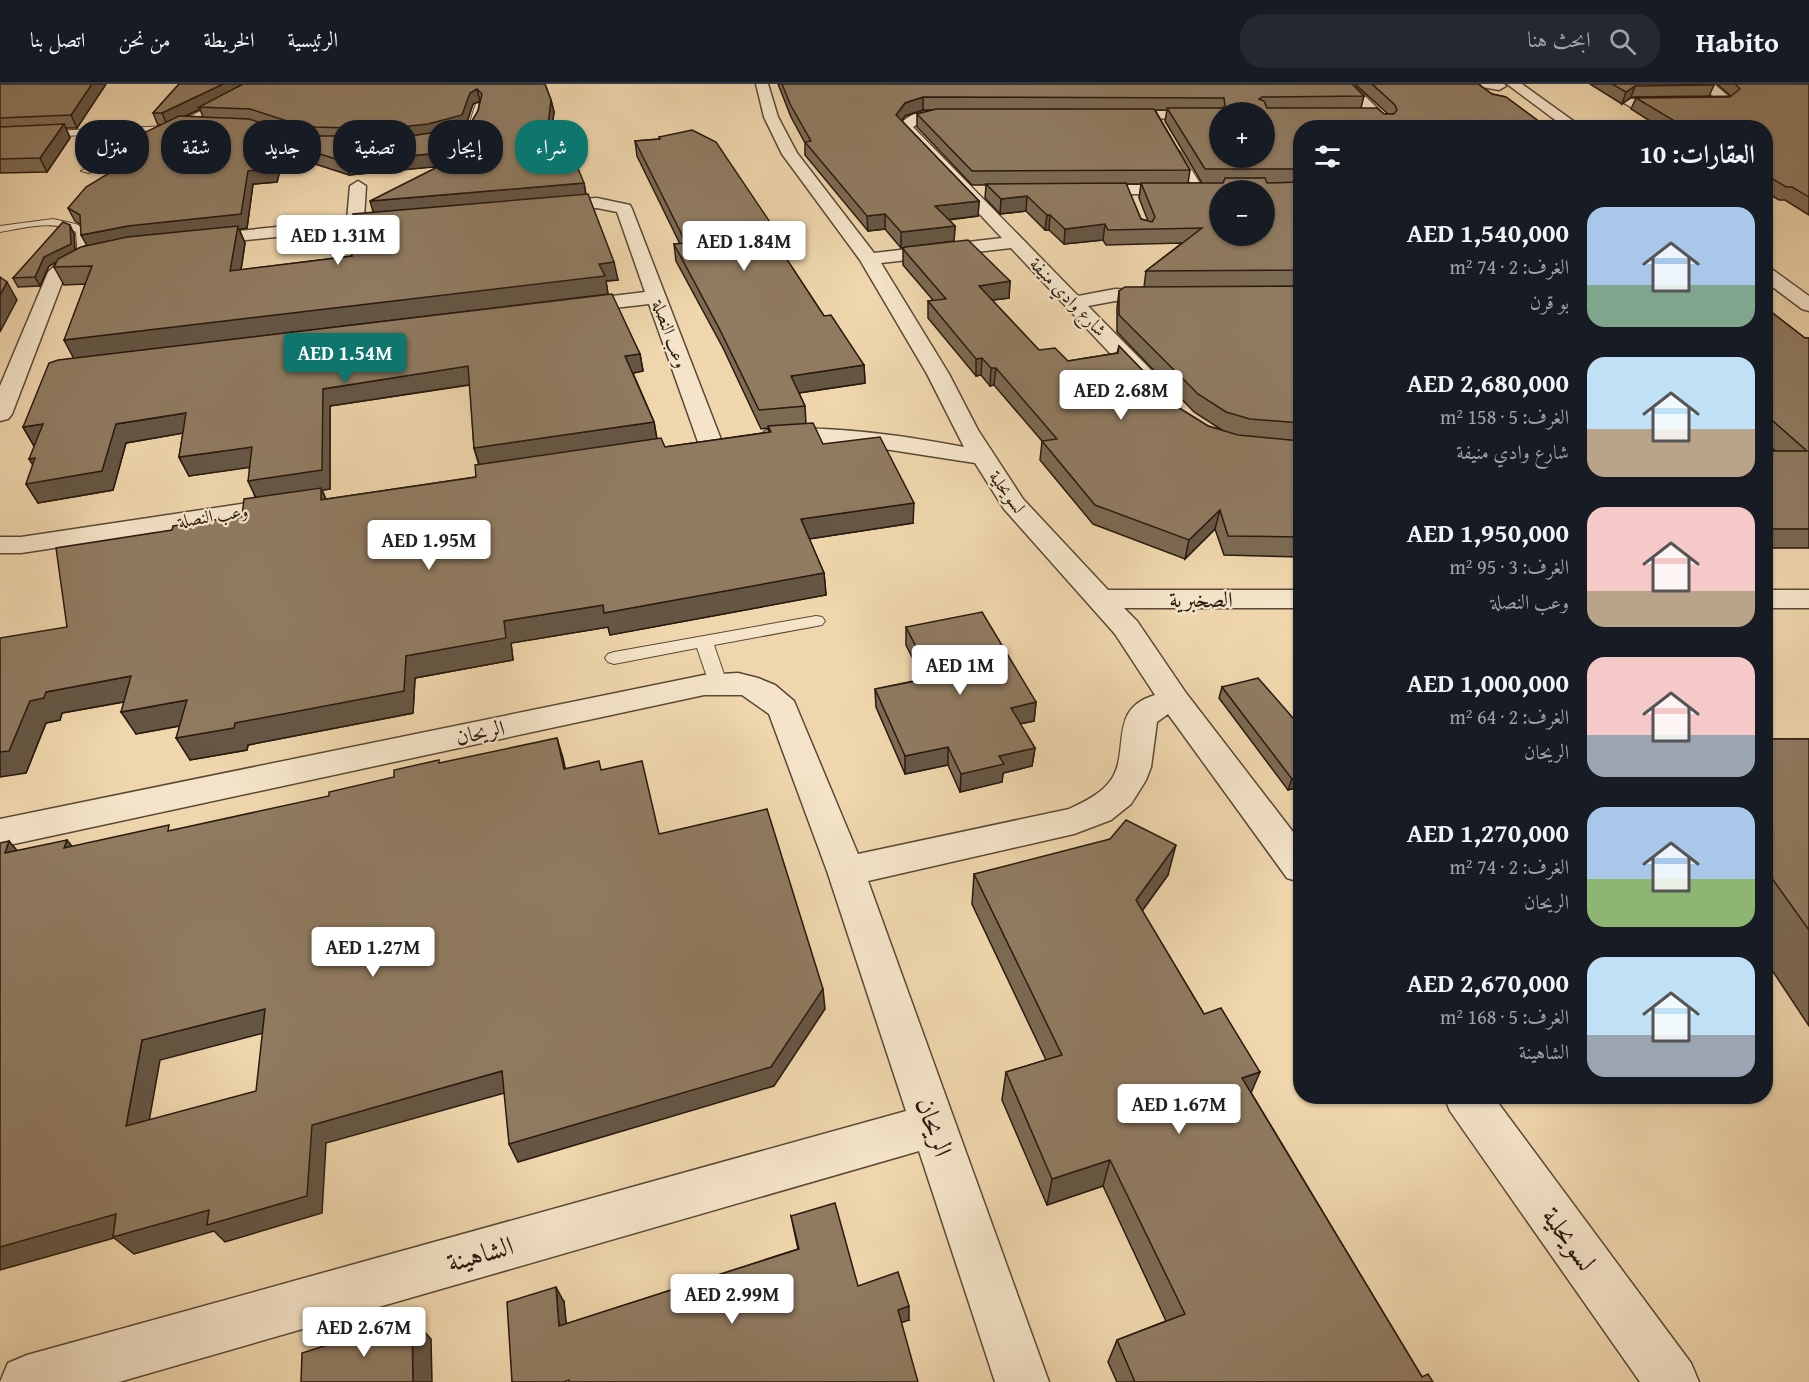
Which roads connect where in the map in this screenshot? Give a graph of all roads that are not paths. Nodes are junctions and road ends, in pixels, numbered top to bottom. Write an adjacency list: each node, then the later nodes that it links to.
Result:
1 (262, 84): 13 (lane)
2 (762, 84): 34 (street, لسويحلية)
3 (1346, 84): 11 (street)
4 (1499, 84): 16 (street); 17 (street)
5 (1706, 84): 6 (street)
6 (1631, 103)
7 (479, 105): 14 (lane)
8 (970, 115): 31 (street, شارع وادي منيفة)
9 (1097, 115): 12 (street)
10 (1354, 115): 11 (street)
11 (1377, 115): 15 (street)
12 (1209, 116)
13 (188, 120)
14 (474, 120)
15 (1382, 120)
16 (1547, 120)
17 (1562, 120)
18 (161, 127): 20 (lane)
19 (161, 133): 21 (lane)
20 (0, 136)
21 (153, 137)
22 (1171, 143): 25 (lane)
23 (358, 186): 28 (street)
24 (1061, 190): 25 (street)
25 (1204, 190)
26 (532, 208): 39 (street, وعب النصلة)
27 (414, 218): 28 (street)
28 (356, 224): 30 (street)
29 (0, 229): 33 (lane)
30 (182, 242)
31 (1015, 242): 34 (street, شارع وادي منيفة); 40 (street, شارع وادي منيفة)
32 (116, 250): 33 (street)
33 (83, 258): 44 (street)
34 (869, 259): 47 (street, لسويحلية)
35 (1773, 264): 37 (street)
36 (1773, 279): 41 (street)
37 (1809, 289)
38 (1185, 294): 40 (street)
39 (656, 297): 42 (street); 47 (street, وعب النصلة)
40 (1074, 303): 45 (street, شارع وادي منيفة)
41 (1809, 305)
42 (549, 310)
43 (39, 372): 44 (street)
44 (16, 375): 46 (street)
45 (1161, 394)
46 (0, 414)
47 (982, 457): 52 (street, لسويحلية)
48 (306, 502): 49 (street, وعب النصلة)
49 (0, 545)
50 (1773, 598): 51 (street)
51 (1809, 598)
52 (1101, 599): 53 (street, الصخبرية); 58 (street, لسويحلية)
53 (1293, 599)
54 (816, 621): 55 (lane)
55 (704, 642): 56 (lane); 57 (lane)
56 (614, 658)
57 (718, 683): 59 (street, الريحان); 61 (street, الريحان)
58 (1175, 701): 60 (street, لسويحلية); 61 (street)
59 (0, 833)
60 (1293, 859)
61 (846, 871): 63 (street, الريحان)
62 (1472, 1104): 66 (street, لسويحلية)
63 (934, 1125): 64 (street, الشاهينة); 65 (street, الريحان)
64 (27, 1382)
65 (1022, 1382)
66 (1672, 1382)

